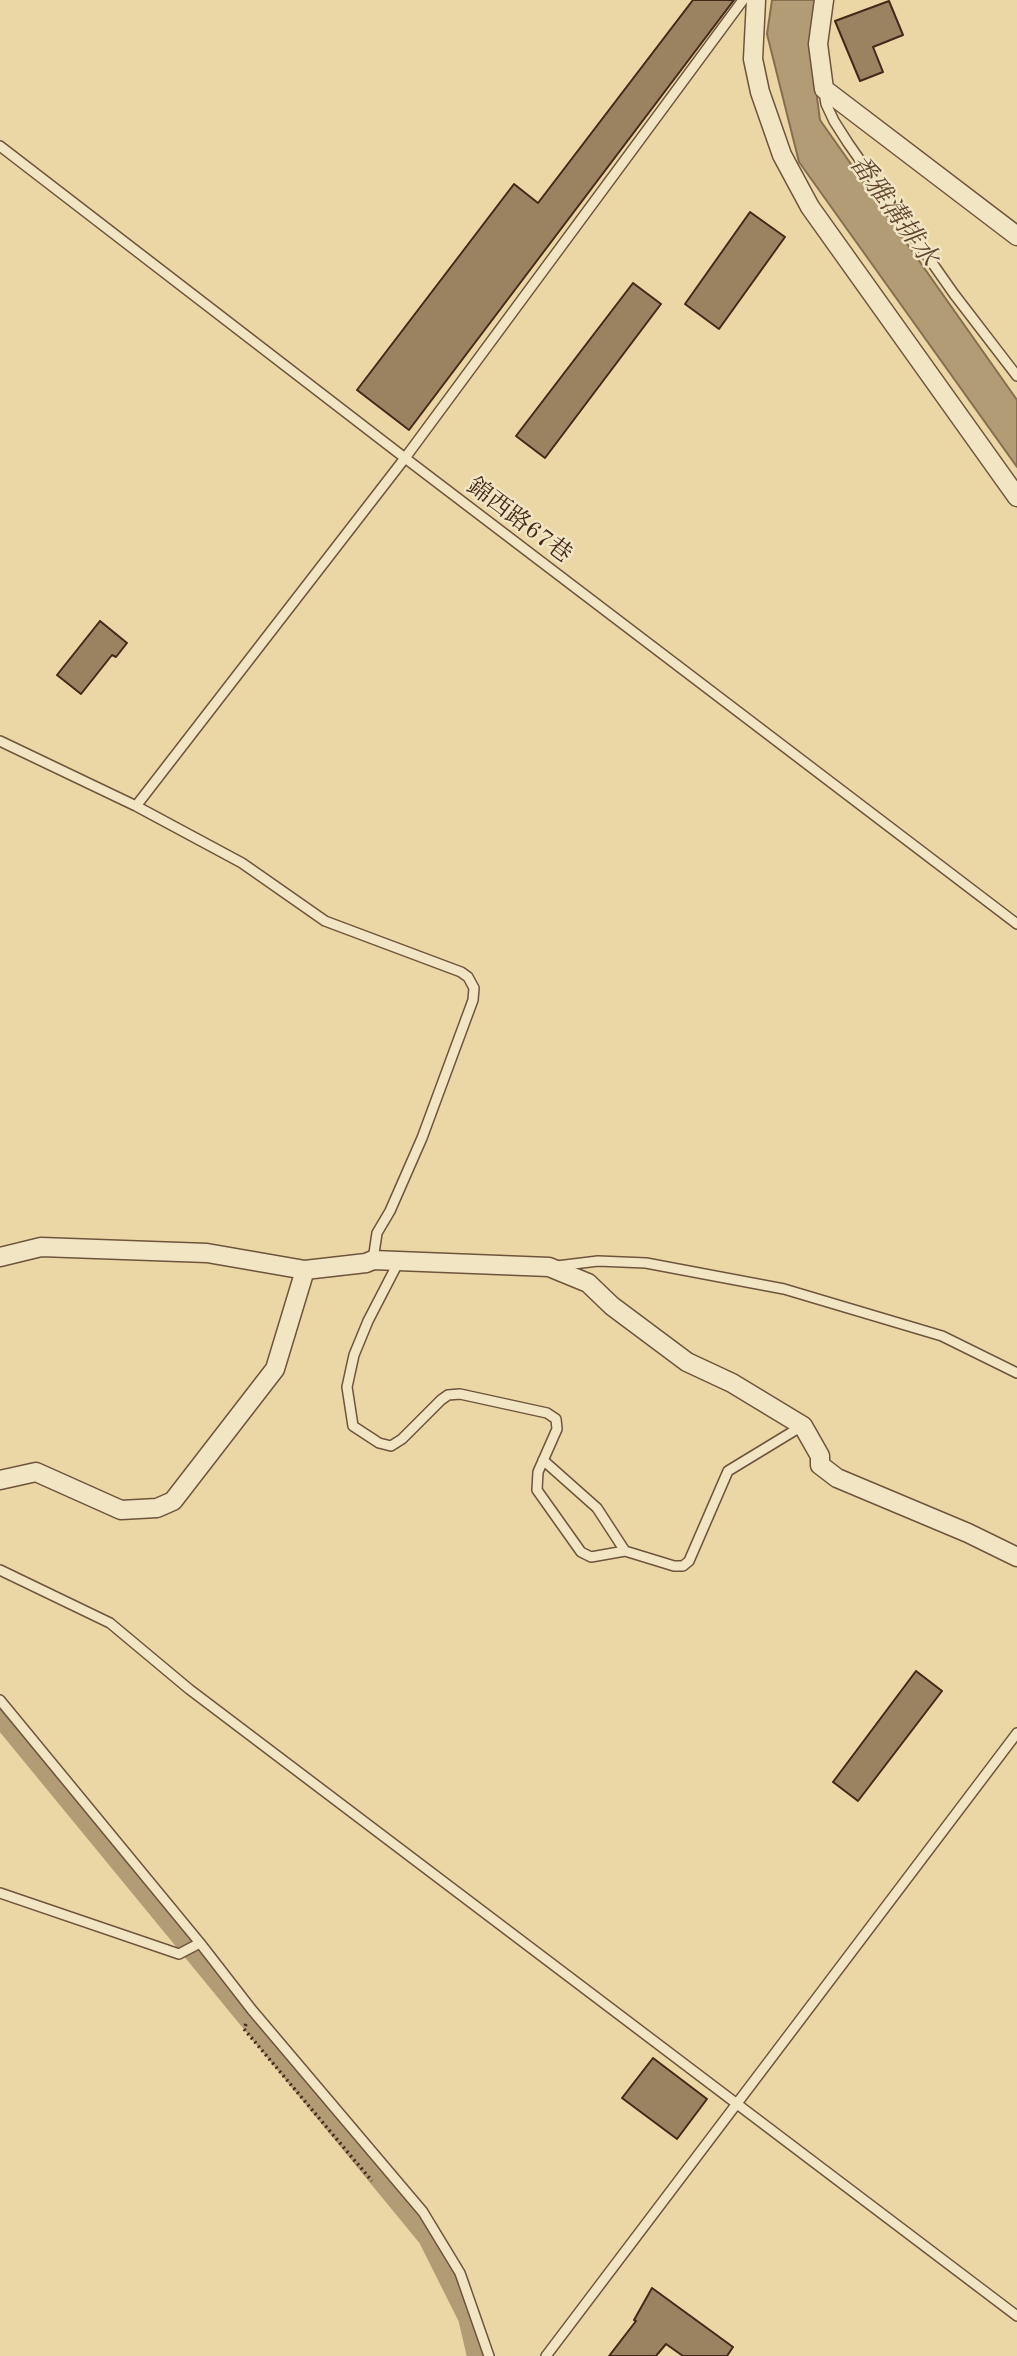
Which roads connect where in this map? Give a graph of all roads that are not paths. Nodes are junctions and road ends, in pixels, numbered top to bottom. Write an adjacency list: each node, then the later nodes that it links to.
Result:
1 (743, 0): 8 (lane)
2 (755, 0): 9 (street)
3 (824, 0): 4 (street)
4 (824, 89): 6 (street); 7 (lane)
5 (0, 146): 8 (lane, 錦西路67巷)
6 (1017, 236)
7 (1017, 376)
8 (404, 458): 11 (lane); 12 (lane, 錦西路67巷)
9 (1017, 497)
10 (0, 741): 11 (lane)
11 (136, 806): 14 (lane)
12 (1017, 924)
13 (0, 1257): 17 (street)
14 (373, 1260): 15 (street); 17 (street)
15 (399, 1261): 16 (street); 20 (lane)
16 (549, 1267): 18 (lane); 19 (street)
17 (305, 1270): 21 (street)
18 (1017, 1373)
19 (803, 1426): 22 (lane); 23 (street)
20 (543, 1460): 22 (lane); 22 (lane)
21 (0, 1480)
22 (625, 1551)
23 (1017, 1557)
24 (0, 1570): 29 (lane)
25 (0, 1700): 28 (lane)
26 (1017, 1733): 29 (lane)
27 (0, 1893): 28 (lane)
28 (200, 1943): 31 (lane)
29 (736, 2103): 30 (lane); 32 (lane)
30 (1017, 2316)
31 (489, 2356)
32 (546, 2356)

